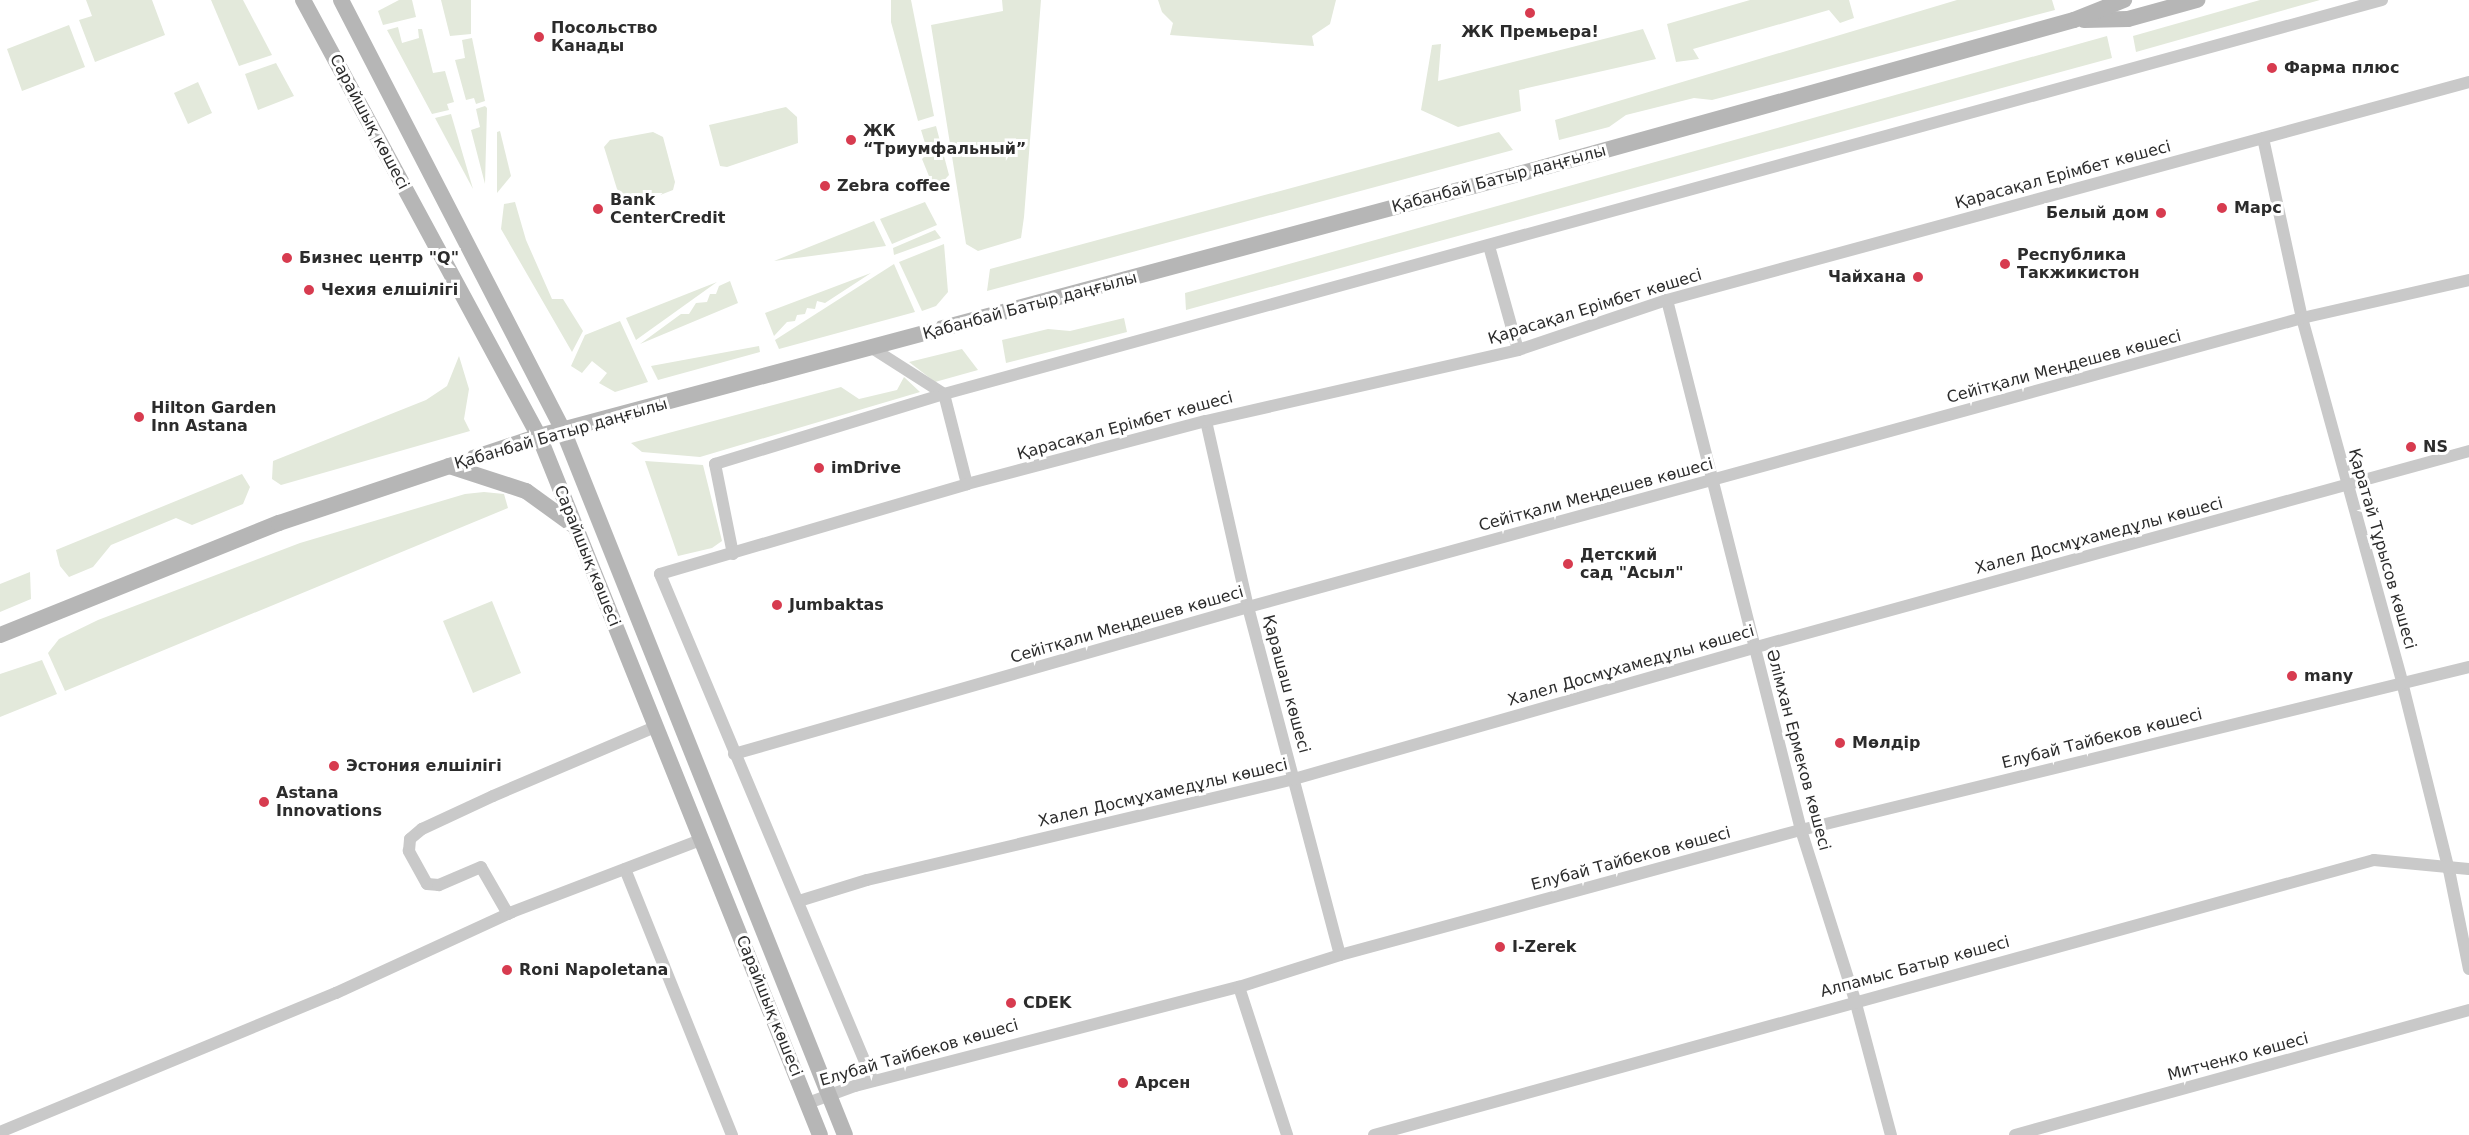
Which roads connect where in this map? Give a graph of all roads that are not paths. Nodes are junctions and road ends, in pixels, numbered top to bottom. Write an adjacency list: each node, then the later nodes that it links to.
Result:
1 (303, 0): 18 (main road, Сарайшық көшесі)
2 (340, 0): 17 (main road, Сарайшық көшесі)
3 (2124, 0): 6 (main road, Қабанбай Батыр даңғылы)
4 (2196, 0): 6 (main road, Қабанбай Батыр даңғылы)
5 (2382, 0): 9 (street)
6 (2074, 20): 13 (main road, Қабанбай Батыр даңғылы)
7 (2469, 82): 8 (street, Қарасақал Ерімбет көшесі)
8 (2263, 138): 11 (street, Қарасақал Ерімбет көшесі); 12 (street, Қаратай Тұрысов көшесі)
9 (1489, 246): 14 (street); 15 (street)
10 (2469, 280): 12 (street, Сейітқали Меңдешев көшесі)
11 (1667, 300): 14 (street, Қарасақал Ерімбет көшесі); 21 (street, Әлімхан Ермеков көшесі)
12 (2302, 318): 21 (street, Сейітқали Меңдешев көшесі); 23 (street, Қаратай Тұрысов көшесі)
13 (872, 348): 15 (street); 17 (main road, Қабанбай Батыр даңғылы)
14 (1518, 350): 16 (street, Қарасақал Ерімбет көшесі)
15 (944, 394): 22 (street); 25 (street)
16 (1206, 421): 22 (street, Қарасақал Ерімбет көшесі); 26 (street, Қарашаш көшесі)
17 (563, 430): 18 (main road, Қабанбай Батыр даңғылы); 47 (main road, Сарайшық көшесі)
18 (539, 436): 20 (main road, Қабанбай Батыр даңғылы); 24 (main road, Сарайшық көшесі)
19 (2469, 451): 23 (street, Халел Досмұхамедұлы көшесі)
20 (449, 466): 24 (main road); 27 (main road, Қабанбай Батыр даңғылы)
21 (1714, 480): 26 (street, Сейітқали Меңдешев көшесі); 28 (street, Әлімхан Ермеков көшесі)
22 (967, 484): 25 (street, Қарасақал Ерімбет көшесі)
23 (2347, 485): 28 (street, Халел Досмұхамедұлы көшесі); 30 (street, Қаратай Тұрысов көшесі)
24 (575, 527): 31 (main road, Сарайшық көшесі)
25 (733, 554): 32 (street, Қарасақал Ерімбет көшесі)
26 (1248, 607): 32 (street, Сейітқали Меңдешев көшесі); 33 (street, Қарашаш көшесі)
27 (0, 635)
28 (1753, 648): 33 (street, Халел Досмұхамедұлы көшесі); 34 (street, Әлімхан Ермеков көшесі)
29 (2469, 668): 30 (street, Елубай Тайбеков көшесі)
30 (2402, 682): 34 (street, Елубай Тайбеков көшесі); 38 (street, Қаратай Тұрысов көшесі)
31 (655, 727): 35 (main road, Сарайшық көшесі); 40 (street)
32 (734, 754): 39 (street)
33 (1294, 779): 39 (street, Халел Досмұхамедұлы көшесі); 41 (street, Қарашаш көшесі)
34 (1801, 830): 41 (street, Елубай Тайбеков көшесі); 44 (street, Әлімхан Ермеков көшесі)
35 (701, 840): 36 (street); 48 (main road, Сарайшық көшесі)
36 (625, 869): 40 (street); 50 (street)
37 (2469, 869): 38 (street, Алпамыс Батыр көшесі)
38 (2449, 870): 42 (street, Қаратай Тұрысов көшесі); 44 (street, Алпамыс Батыр көшесі)
39 (799, 901): 46 (street)
40 (507, 914): 49 (street)
41 (1340, 955): 43 (street, Елубай Тайбеков көшесі)
42 (2469, 969)
43 (1239, 987): 46 (street, Елубай Тайбеков көшесі); 53 (street)
44 (1854, 1000): 54 (street, Алпамыс Батыр көшесі); 55 (street, Әлімхан Ермеков көшесі)
45 (2469, 1010): 56 (street, Митченко көшесі)
46 (873, 1081): 47 (street, Елубай Тайбеков көшесі)
47 (828, 1094): 48 (street, Елубай Тайбеков көшесі); 52 (main road, Сарайшық көшесі)
48 (808, 1103): 51 (main road, Сарайшық көшесі)
49 (8, 1132)
50 (732, 1135)
51 (820, 1135)
52 (845, 1135)
53 (1287, 1135)
54 (1374, 1135)
55 (1891, 1135)
56 (2015, 1135)

